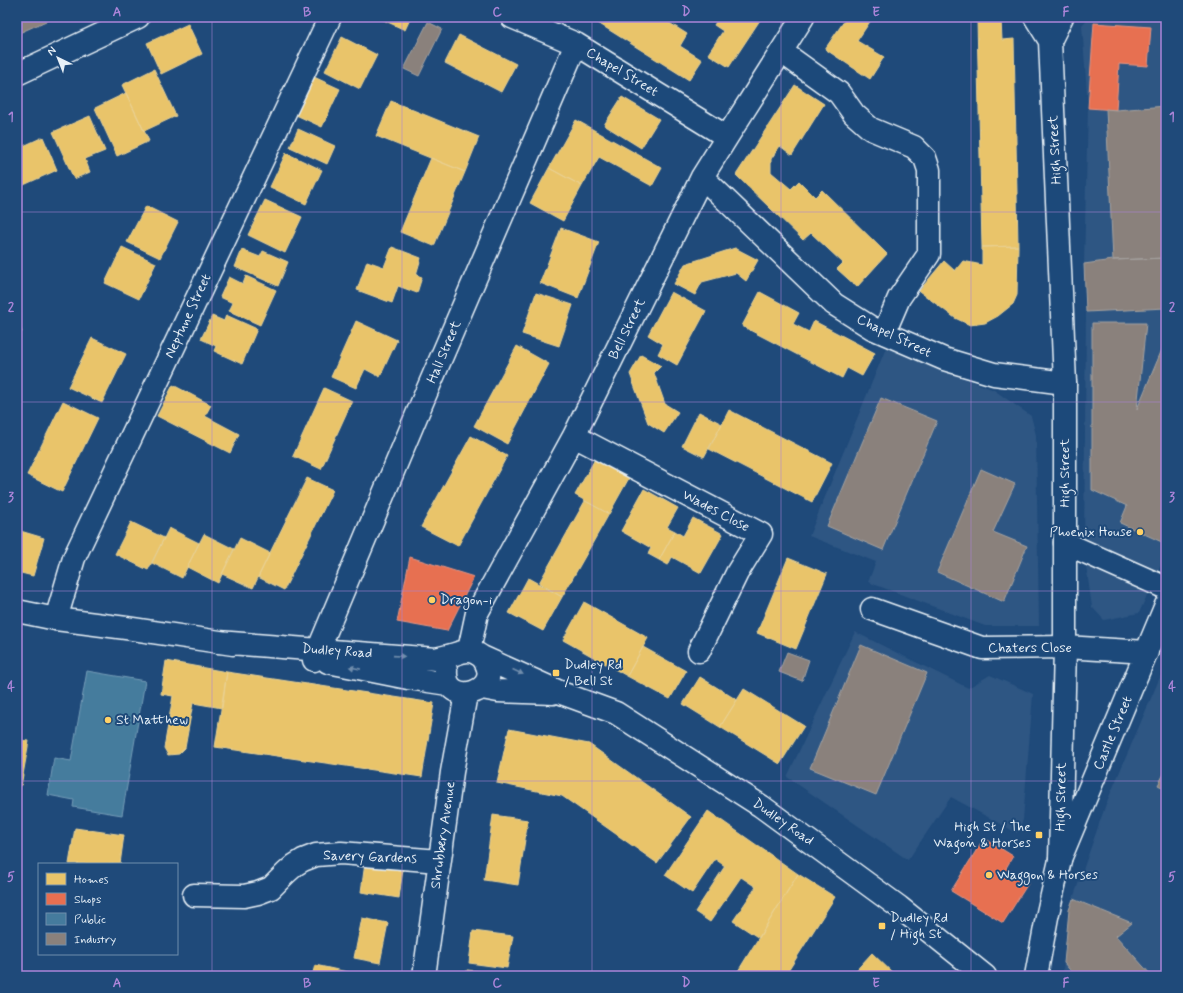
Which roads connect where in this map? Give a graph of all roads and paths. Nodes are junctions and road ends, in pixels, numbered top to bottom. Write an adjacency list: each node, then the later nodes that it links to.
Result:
1 (138, 17): 10 (street)
2 (330, 17): 21 (street, Neptune Street)
3 (512, 17): 8 (street, Chapel Street)
4 (804, 17): 9 (street, Bell Street)
5 (1035, 17): 7 (street, High Street)
6 (1062, 17): 7 (street, High Street)
7 (1050, 41): 14 (street, High Street)
8 (576, 44): 11 (street, Chapel Street); 26 (street, Hall Street)
9 (782, 52): 11 (street, Bell Street); 13 (street)
10 (17, 74)
11 (727, 137): 12 (street, Bell Street)
12 (702, 177): 13 (street, Chapel Street); 15 (street, Bell Street)
13 (884, 333): 14 (street, Chapel Street)
14 (1065, 383): 16 (street, High Street)
15 (574, 436): 23 (street, Wades Close); 25 (street, Bell Street)
16 (1065, 543): 17 (street); 22 (street, High Street)
17 (1166, 588)
18 (1166, 605): 24 (street, Castle Street)
19 (872, 609): 22 (street, Chaters Close)
20 (17, 611): 21 (street, Dudley Road)
21 (56, 619): 26 (street, Dudley Road)
22 (1065, 647): 24 (street, Chaters Close); 29 (street, High Street)
23 (699, 651)
24 (1147, 652): 29 (street, Castle Street)
25 (469, 654): 26 (street, Dudley Road, one-way to 25); 27 (street); 27 (street); 28 (street, Dudley Road, one-way to 28)
26 (316, 655): 27 (street, Dudley Road, one-way to 26)
27 (465, 688): 28 (street, Dudley Road); 30 (street, Shrubbery Avenue)
28 (564, 694): 33 (street, Dudley Road)
29 (1060, 860): 34 (street, High Street)
30 (440, 861): 31 (street, Savery Gardens); 32 (street, Shrubbery Avenue)
31 (194, 895)
32 (424, 976)
33 (985, 976)
34 (1036, 976)

